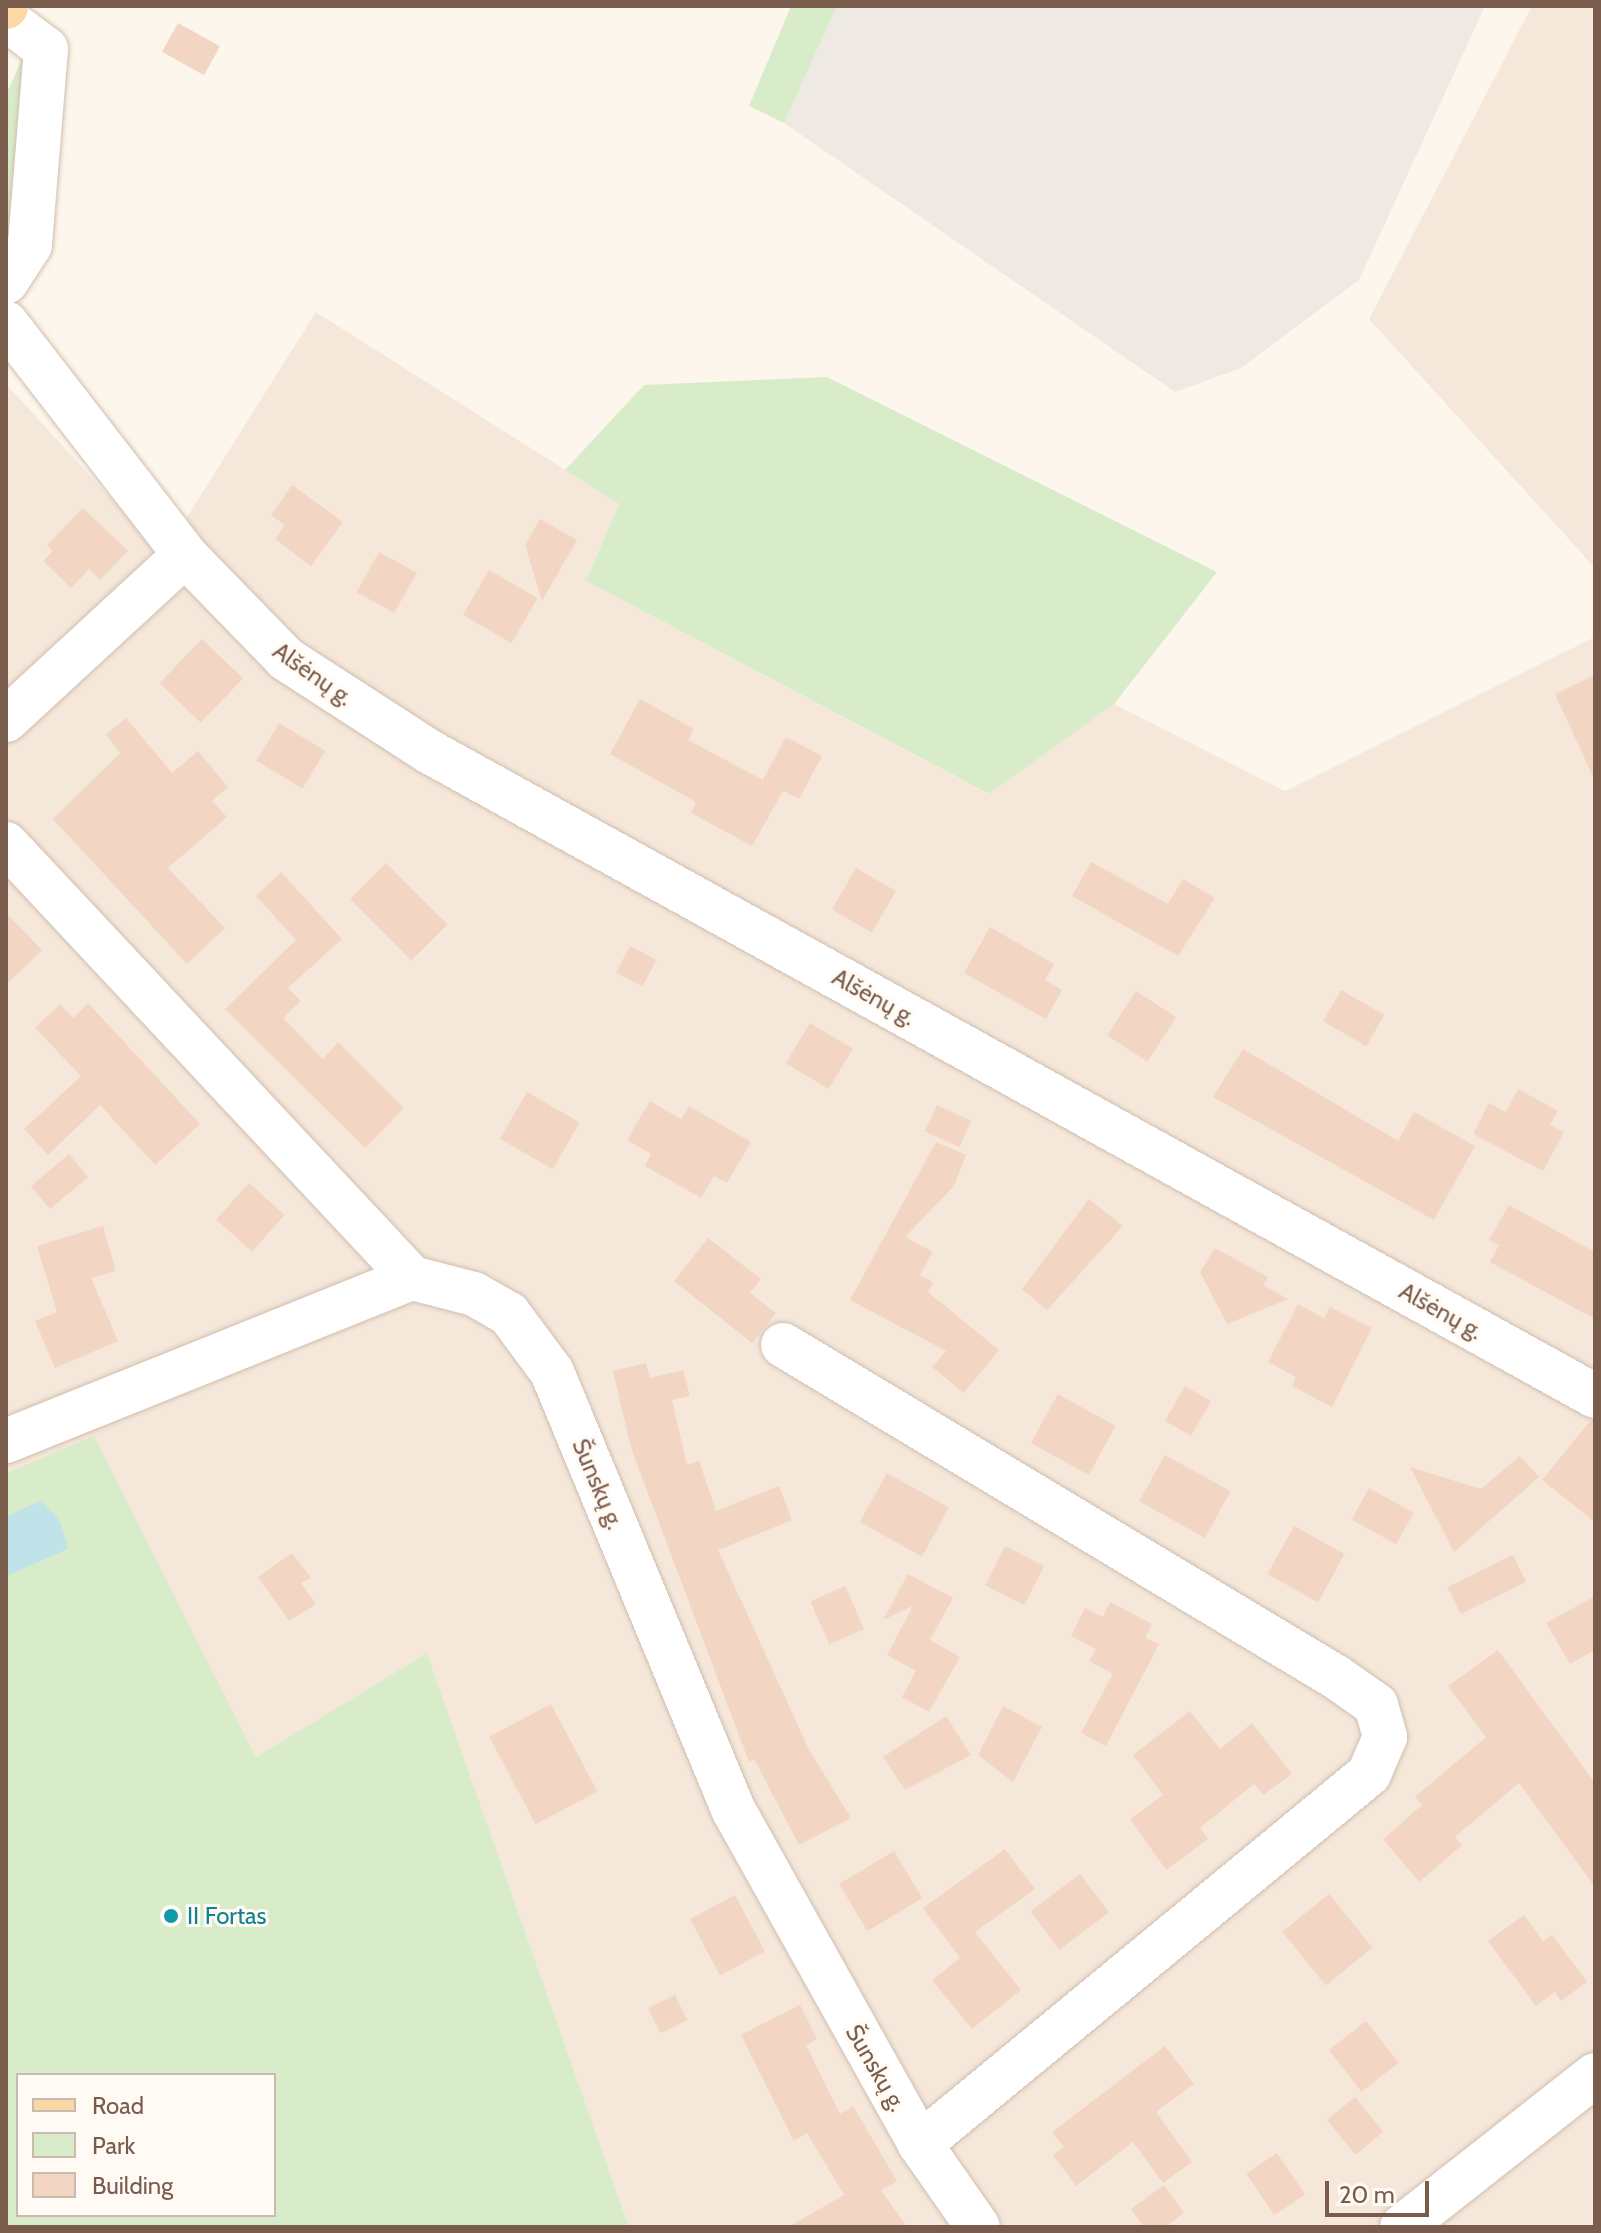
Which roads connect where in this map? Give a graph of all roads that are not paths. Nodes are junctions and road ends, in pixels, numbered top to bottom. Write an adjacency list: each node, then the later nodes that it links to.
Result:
1 (6, 19): 2 (street)
2 (6, 282)
3 (6, 323): 4 (street, Alšėnų g.)
4 (185, 555): 5 (street); 9 (street, Alšėnų g.)
5 (6, 720)
6 (6, 844): 7 (street)
7 (412, 1278): 10 (street); 12 (street, Šunskų g.)
8 (783, 1345): 12 (street)
9 (1595, 1396)
10 (6, 1441)
11 (1595, 2075): 14 (street)
12 (920, 2144): 13 (street, Šunskų g.)
13 (978, 2227)
14 (1402, 2227)

